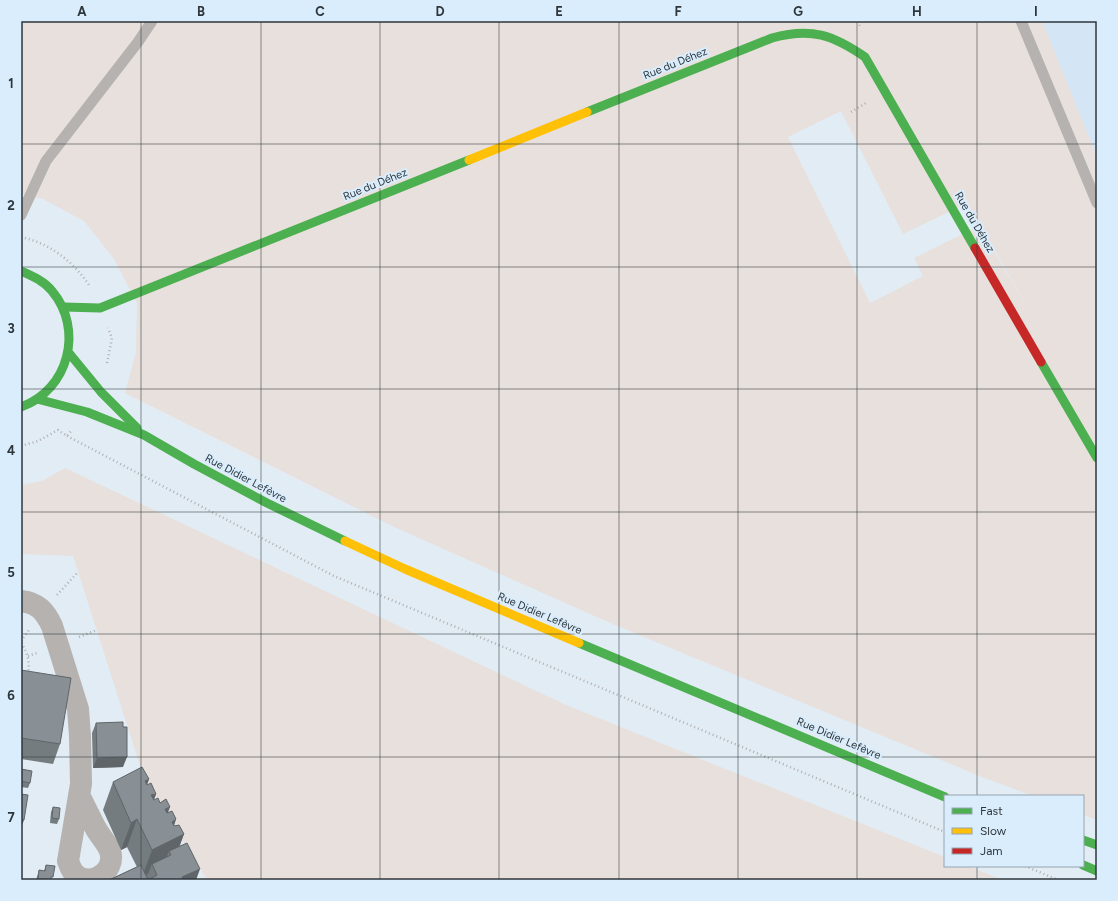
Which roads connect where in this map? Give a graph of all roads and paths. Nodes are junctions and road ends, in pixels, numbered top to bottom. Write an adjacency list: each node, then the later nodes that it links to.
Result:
1 (152, 21): 4 (lane)
2 (1021, 21): 3 (lane)
3 (1097, 204)
4 (21, 215)
5 (21, 237): 7 (path)
6 (21, 271): 8 (main road)
7 (90, 286)
8 (64, 307): 9 (main road); 14 (main road, Rue du Déhez)
9 (69, 353): 10 (main road); 12 (main road, Rue Didier Lefèvre)
10 (37, 399): 11 (main road); 12 (main road, Rue Didier Lefèvre)
11 (21, 406)
12 (144, 435): 18 (main road, Rue Didier Lefèvre)
13 (66, 436): 22 (path)
14 (1097, 458)
15 (21, 601): 21 (street)
16 (21, 643): 17 (path)
17 (27, 678)
18 (936, 792): 19 (main road, Rue Didier Lefèvre); 20 (main road, Rue Didier Lefèvre)
19 (946, 795)
20 (944, 796)
21 (80, 797)
22 (944, 832)
23 (1084, 840): 24 (main road)
24 (1097, 845)
25 (1084, 860): 26 (street)
26 (1097, 860)
27 (1084, 864): 29 (main road)
28 (1027, 867): 30 (path)
29 (1097, 871)
30 (1058, 880)

